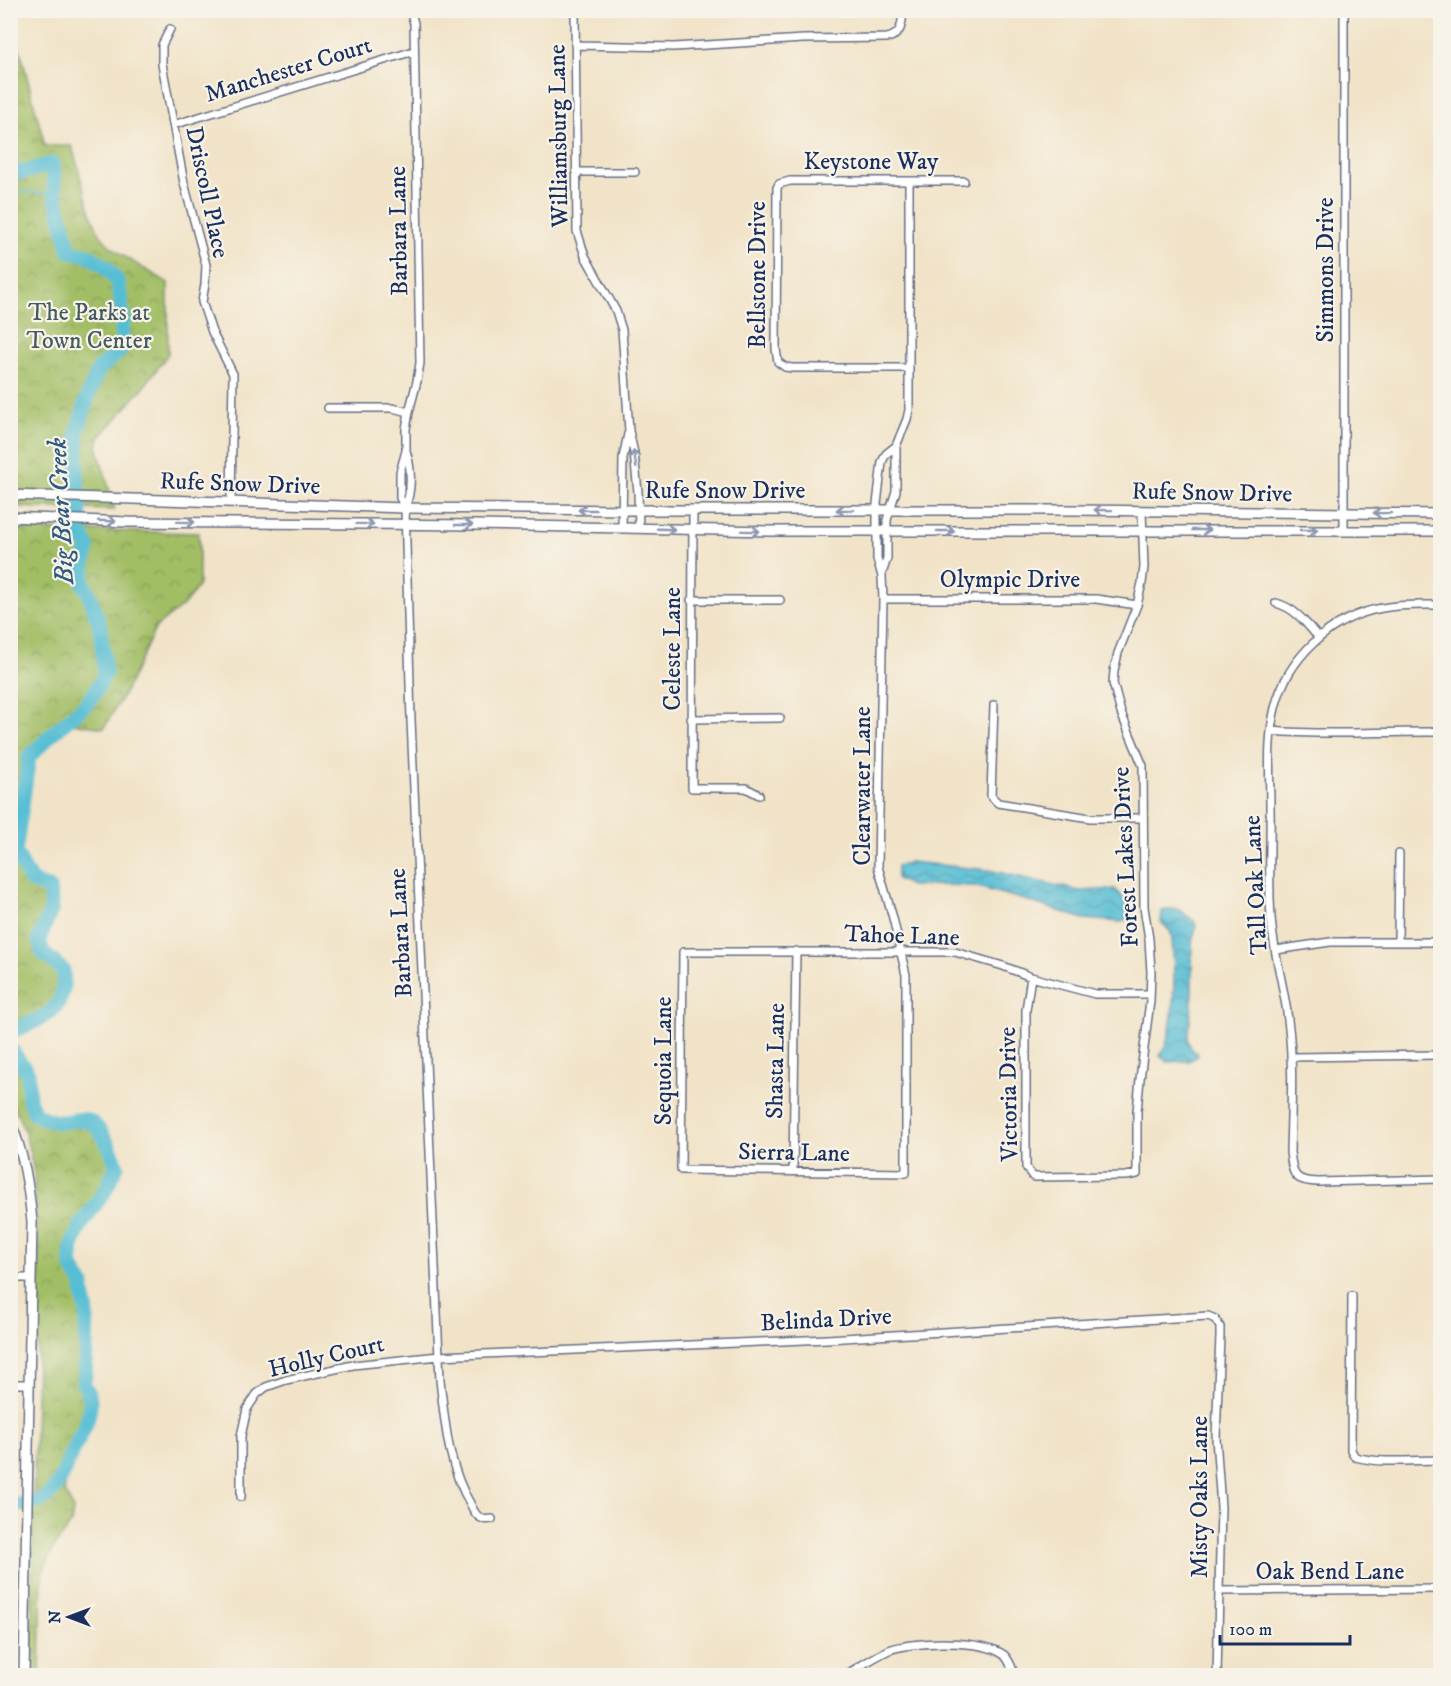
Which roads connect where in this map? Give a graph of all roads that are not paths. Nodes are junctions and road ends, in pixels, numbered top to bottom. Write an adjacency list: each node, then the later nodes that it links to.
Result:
1 (410, 10): 7 (street, Barbara Lane)
2 (575, 10): 6 (street, Williamsburg Lane)
3 (903, 10): 6 (street)
4 (1344, 10): 28 (street, Simmons Drive)
5 (170, 29): 8 (street, Driscoll Place)
6 (575, 45): 9 (street, Williamsburg Lane)
7 (414, 51): 8 (street, Manchester Court); 16 (street, Barbara Lane)
8 (173, 125): 20 (street, Driscoll Place)
9 (577, 172): 10 (street); 17 (street, Williamsburg Lane)
10 (635, 172)
11 (909, 181): 12 (street, Keystone Way); 13 (street, Keystone Way); 14 (street)
12 (964, 181)
13 (779, 184): 14 (street, Bellstone Drive)
14 (909, 368): 18 (street)
15 (328, 408): 16 (street)
16 (409, 412): 21 (street, Barbara Lane)
17 (629, 431): 23 (street, Williamsburg Lane); 24 (street, Williamsburg Lane, one-way to 17)
18 (896, 446): 22 (street, Clearwater Lane); 26 (street, Clearwater Lane)
19 (10, 495): 20 (main road, Rufe Snow Drive)
20 (231, 502): 21 (main road, Rufe Snow Drive)
21 (405, 508): 23 (main road, Rufe Snow Drive, one-way to 21); 31 (street, Barbara Lane)
22 (890, 509): 26 (main road, Rufe Snow Drive); 27 (main road, Rufe Snow Drive, one-way to 22); 37 (street, Clearwater Lane)
23 (622, 510): 24 (main road, Rufe Snow Drive); 32 (street, Williamsburg Lane)
24 (639, 510): 25 (main road, Rufe Snow Drive); 33 (street, Williamsburg Lane)
25 (693, 510): 26 (main road, Rufe Snow Drive, one-way to 25); 34 (street, Celeste Lane)
26 (877, 510): 36 (street, Clearwater Lane)
27 (1142, 511): 28 (main road, Rufe Snow Drive); 38 (street, Forest Lakes Drive)
28 (1344, 513): 29 (main road, Rufe Snow Drive, one-way to 28); 35 (street, Simmons Drive)
29 (1440, 514)
30 (10, 517): 31 (main road, Rufe Snow Drive, one-way to 31)
31 (405, 525): 32 (main road, Rufe Snow Drive, one-way to 32); 76 (street, Barbara Lane)
32 (622, 528): 33 (main road, Rufe Snow Drive)
33 (639, 528): 34 (main road, Rufe Snow Drive, one-way to 34)
34 (692, 530): 36 (main road, Rufe Snow Drive, one-way to 36); 42 (street, Celeste Lane)
35 (1344, 530): 38 (main road, Rufe Snow Drive, one-way to 35); 39 (main road, Rufe Snow Drive)
36 (877, 531): 37 (main road, Rufe Snow Drive); 40 (street, Clearwater Lane)
37 (887, 531): 38 (main road, Rufe Snow Drive, one-way to 38); 40 (street, Clearwater Lane)
38 (1142, 531): 45 (street, Forest Lakes Drive)
39 (1440, 531)
40 (882, 576): 41 (street, Clearwater Lane)
41 (883, 599): 45 (street, Olympic Drive); 60 (street, Clearwater Lane)
42 (691, 600): 43 (street); 50 (street, Celeste Lane)
43 (780, 600)
44 (1276, 603): 47 (street)
45 (1137, 605): 54 (street, Forest Lakes Drive)
46 (1440, 605): 47 (street, Tall Oak Lane)
47 (1318, 638): 51 (street, Tall Oak Lane)
48 (994, 705): 54 (street)
49 (780, 718): 50 (street)
50 (691, 719): 53 (street, Celeste Lane)
51 (1271, 731): 52 (street); 58 (street, Tall Oak Lane)
52 (1440, 732)
53 (759, 795)
54 (1143, 818): 63 (street, Forest Lakes Drive)
55 (1399, 854): 56 (street)
56 (1398, 941): 57 (street); 58 (street)
57 (1440, 942)
58 (1276, 950): 65 (street, Tall Oak Lane)
59 (796, 951): 60 (street, Tahoe Lane); 61 (street, Tahoe Lane); 68 (street, Shasta Lane)
60 (901, 951): 62 (street, Tahoe Lane); 69 (street, Clearwater Lane)
61 (683, 952): 67 (street, Sequoia Lane)
62 (1031, 977): 63 (street, Tahoe Lane); 70 (street, Victoria Drive)
63 (1150, 994): 70 (street, Forest Lakes Drive)
64 (1440, 1055): 65 (street)
65 (1292, 1057): 71 (street, Tall Oak Lane)
66 (10, 1121): 73 (main road)
67 (681, 1170): 68 (street, Sierra Lane)
68 (793, 1171): 69 (street, Sierra Lane)
69 (906, 1173)
70 (1137, 1174)
71 (1440, 1179)
72 (10, 1278): 73 (street)
73 (31, 1278): 78 (main road)
74 (1352, 1296): 79 (street)
75 (1215, 1318): 76 (street, Belinda Drive); 83 (street, Misty Oaks Lane)
76 (439, 1356): 80 (street, Holly Court); 81 (street, Barbara Lane)
77 (10, 1384): 78 (street)
78 (29, 1384): 84 (main road)
79 (1440, 1460)
80 (241, 1497)
81 (492, 1519)
82 (1440, 1589): 83 (street, Oak Bend Lane)
83 (1219, 1591): 87 (street, Misty Oaks Lane)
84 (24, 1676)
85 (844, 1676): 86 (street)
86 (1015, 1676)
87 (1217, 1676)

